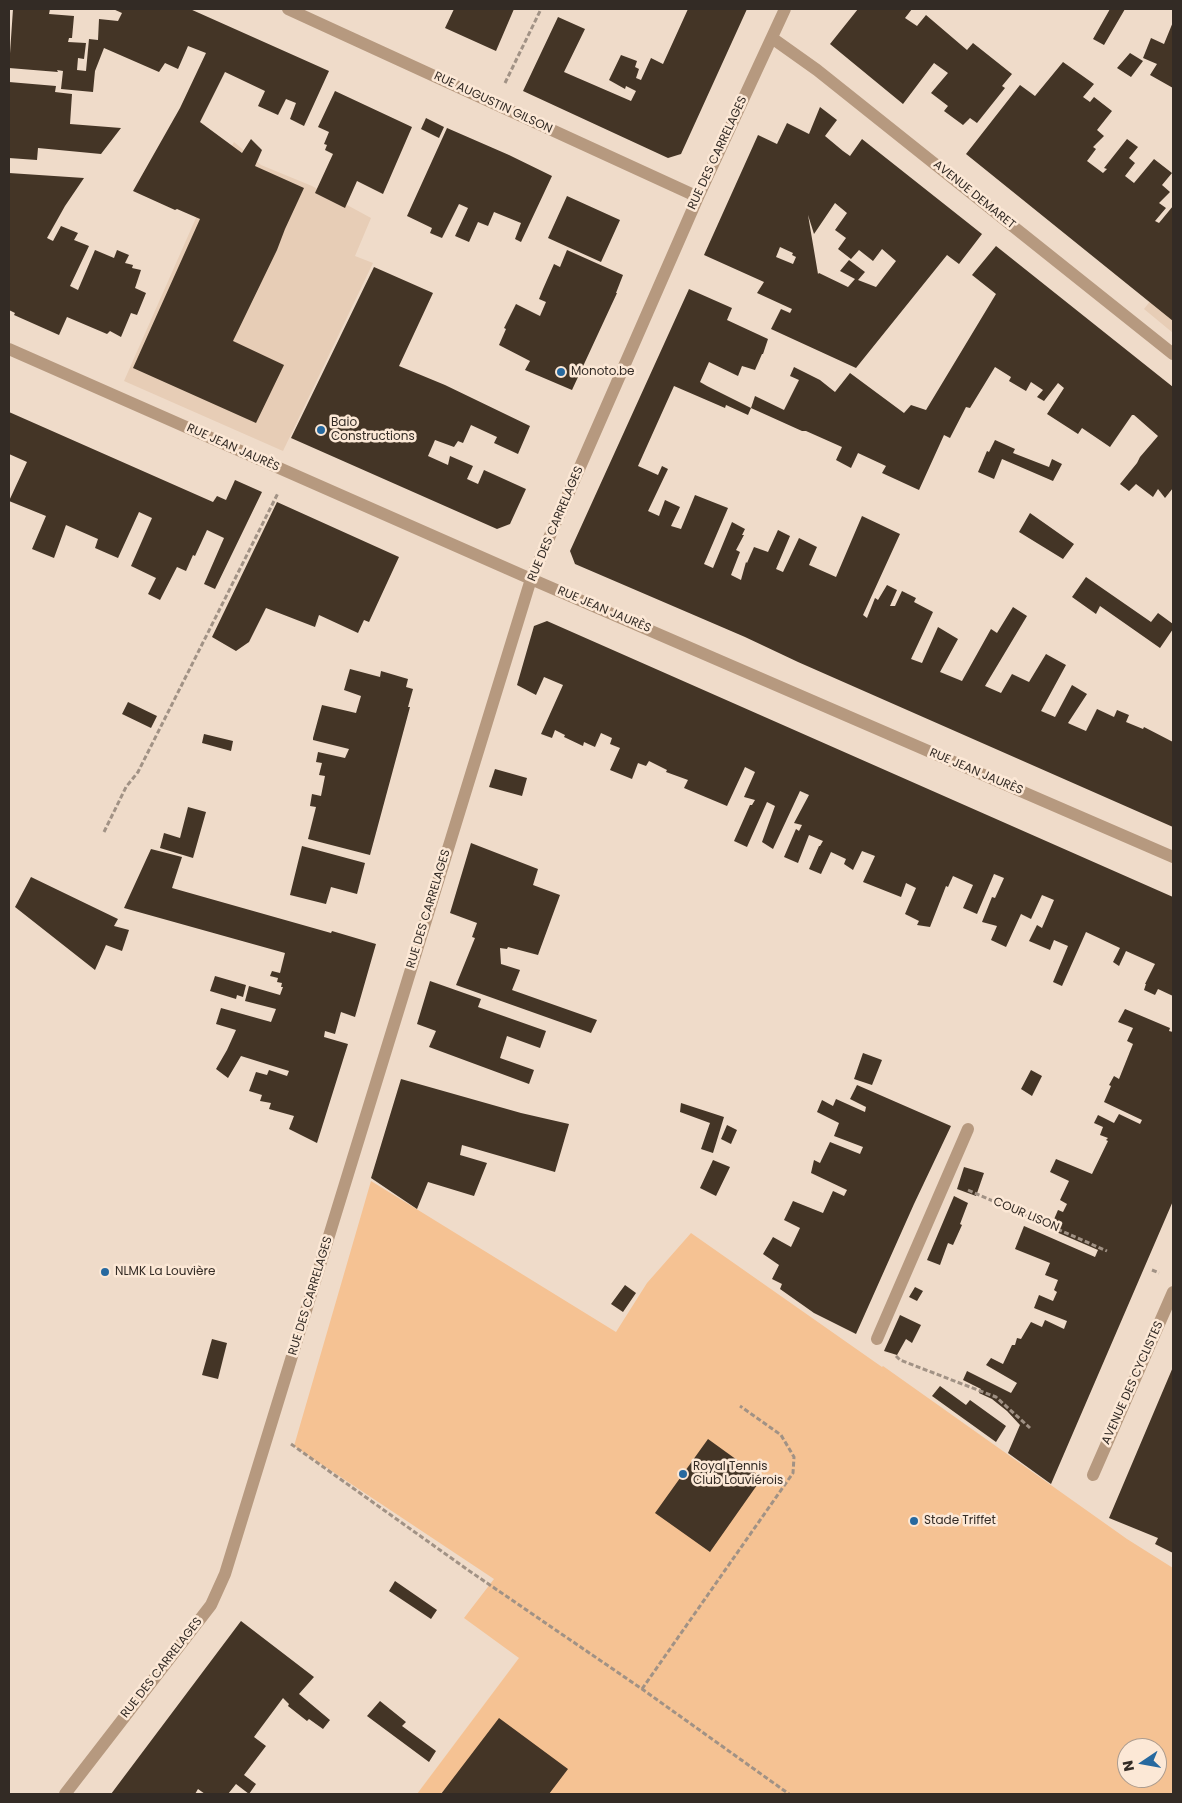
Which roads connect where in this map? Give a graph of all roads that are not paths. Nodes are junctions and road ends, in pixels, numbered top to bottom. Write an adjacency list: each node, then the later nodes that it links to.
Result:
1 (288, 9): 4 (street, RUE AUGUSTIN GILSON)
2 (785, 9): 3 (street, RUE DES CARRELAGES)
3 (772, 38): 4 (street, RUE DES CARRELAGES); 6 (street, AVENUE DEMARET)
4 (698, 197): 7 (street, RUE DES CARRELAGES)
5 (9, 349): 7 (street, RUE JEAN JAURÈS)
6 (1173, 354)
7 (532, 579): 8 (street, RUE JEAN JAURÈS); 13 (street, RUE DES CARRELAGES)
8 (1173, 857)
9 (968, 1128): 11 (street)
10 (1173, 1292): 12 (street, AVENUE DES CYCLISTES)
11 (877, 1340)
12 (1093, 1475)
13 (65, 1794)

